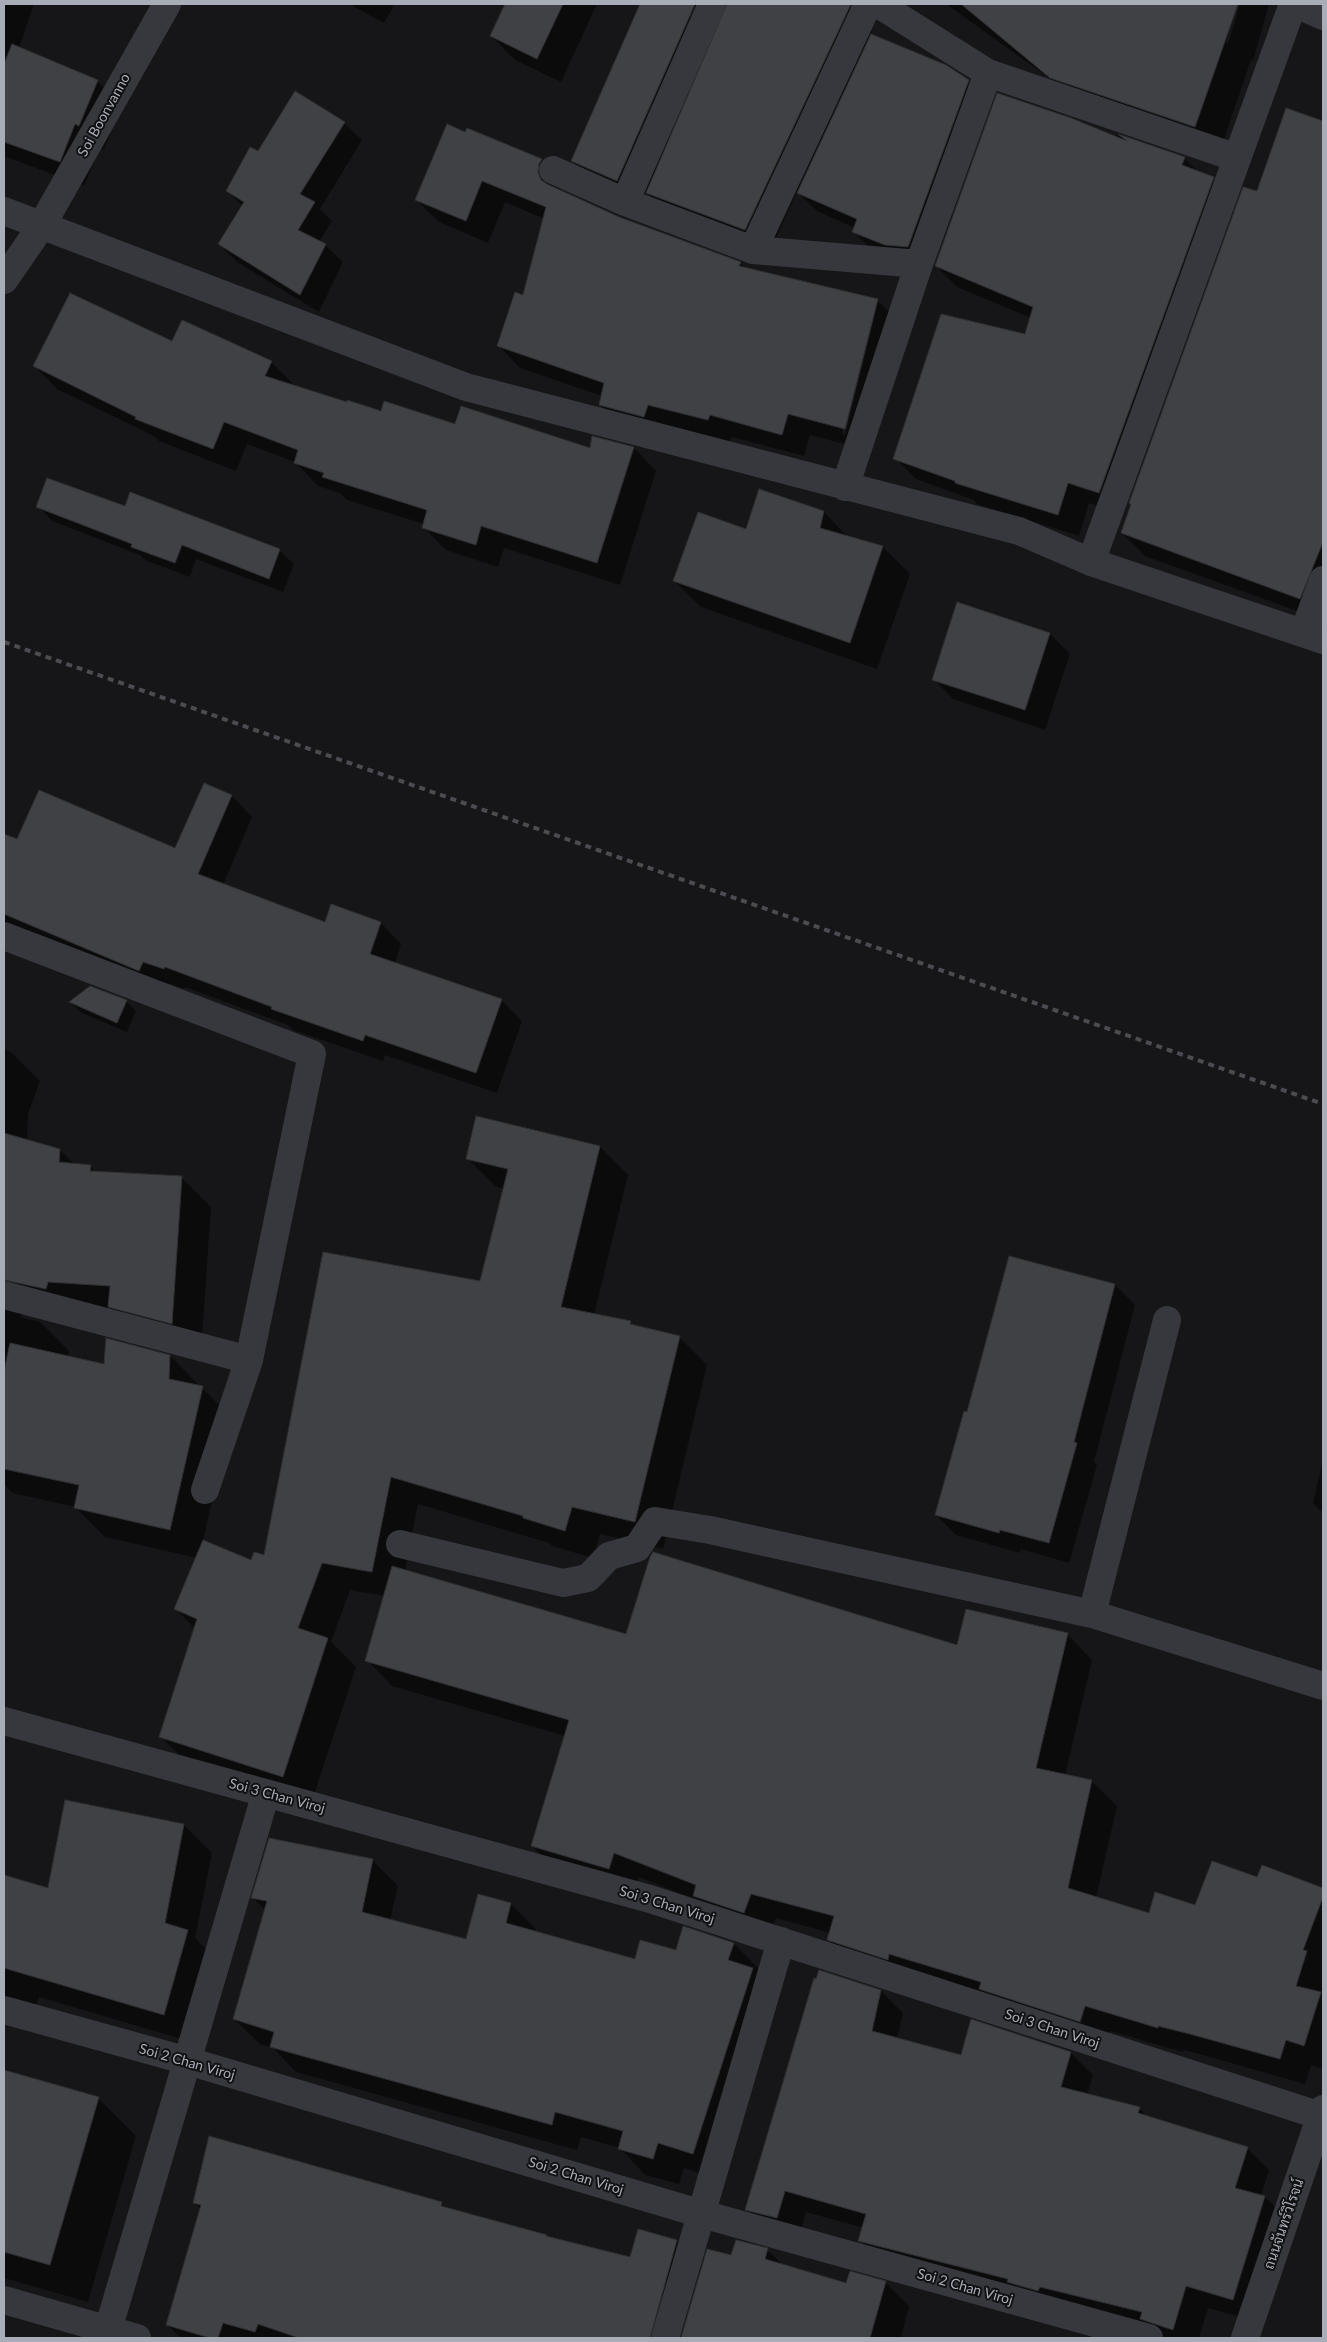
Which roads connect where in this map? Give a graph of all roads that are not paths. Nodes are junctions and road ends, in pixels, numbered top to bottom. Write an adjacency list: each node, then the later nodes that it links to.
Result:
1 (167, 4): 12 (street, Soi Boonvanno)
2 (712, 4): 10 (street)
3 (868, 4): 13 (street)
4 (878, 4): 7 (street)
5 (1295, 4): 6 (street); 8 (street)
6 (1323, 16)
7 (988, 72): 8 (street); 14 (street)
8 (1237, 158): 17 (street)
9 (553, 170): 10 (street)
10 (625, 202): 13 (street)
11 (4, 211): 12 (street)
12 (42, 225): 15 (street, Soi Boonvanno); 16 (street)
13 (753, 250): 14 (street)
14 (919, 264): 16 (street)
15 (4, 280)
16 (846, 487): 17 (street)
17 (1091, 562): 19 (street)
18 (1323, 580): 19 (street)
19 (1314, 636)
20 (4, 936): 23 (street)
21 (4, 1294): 23 (street)
22 (1167, 1320): 26 (street)
23 (250, 1360): 24 (street)
24 (205, 1490)
25 (400, 1544): 26 (street)
26 (1092, 1614): 27 (street)
27 (1323, 1686)
28 (4, 1721): 29 (street, Soi 3 Chan Viroj)
29 (266, 1793): 30 (street, Soi 3 Chan Viroj); 32 (street)
30 (781, 1941): 33 (street, Soi 3 Chan Viroj); 34 (street)
31 (4, 2010): 32 (street, Soi 2 Chan Viroj)
32 (188, 2061): 34 (street, Soi 2 Chan Viroj); 36 (street)
33 (1322, 2113): 40 (street, ถนนจันทร์วิโรจน์)
34 (702, 2214): 38 (street); 39 (street, Soi 2 Chan Viroj)
35 (4, 2300): 36 (street)
36 (108, 2330): 37 (street)
37 (137, 2338)
38 (665, 2338)
39 (1149, 2338)
40 (1245, 2338)

